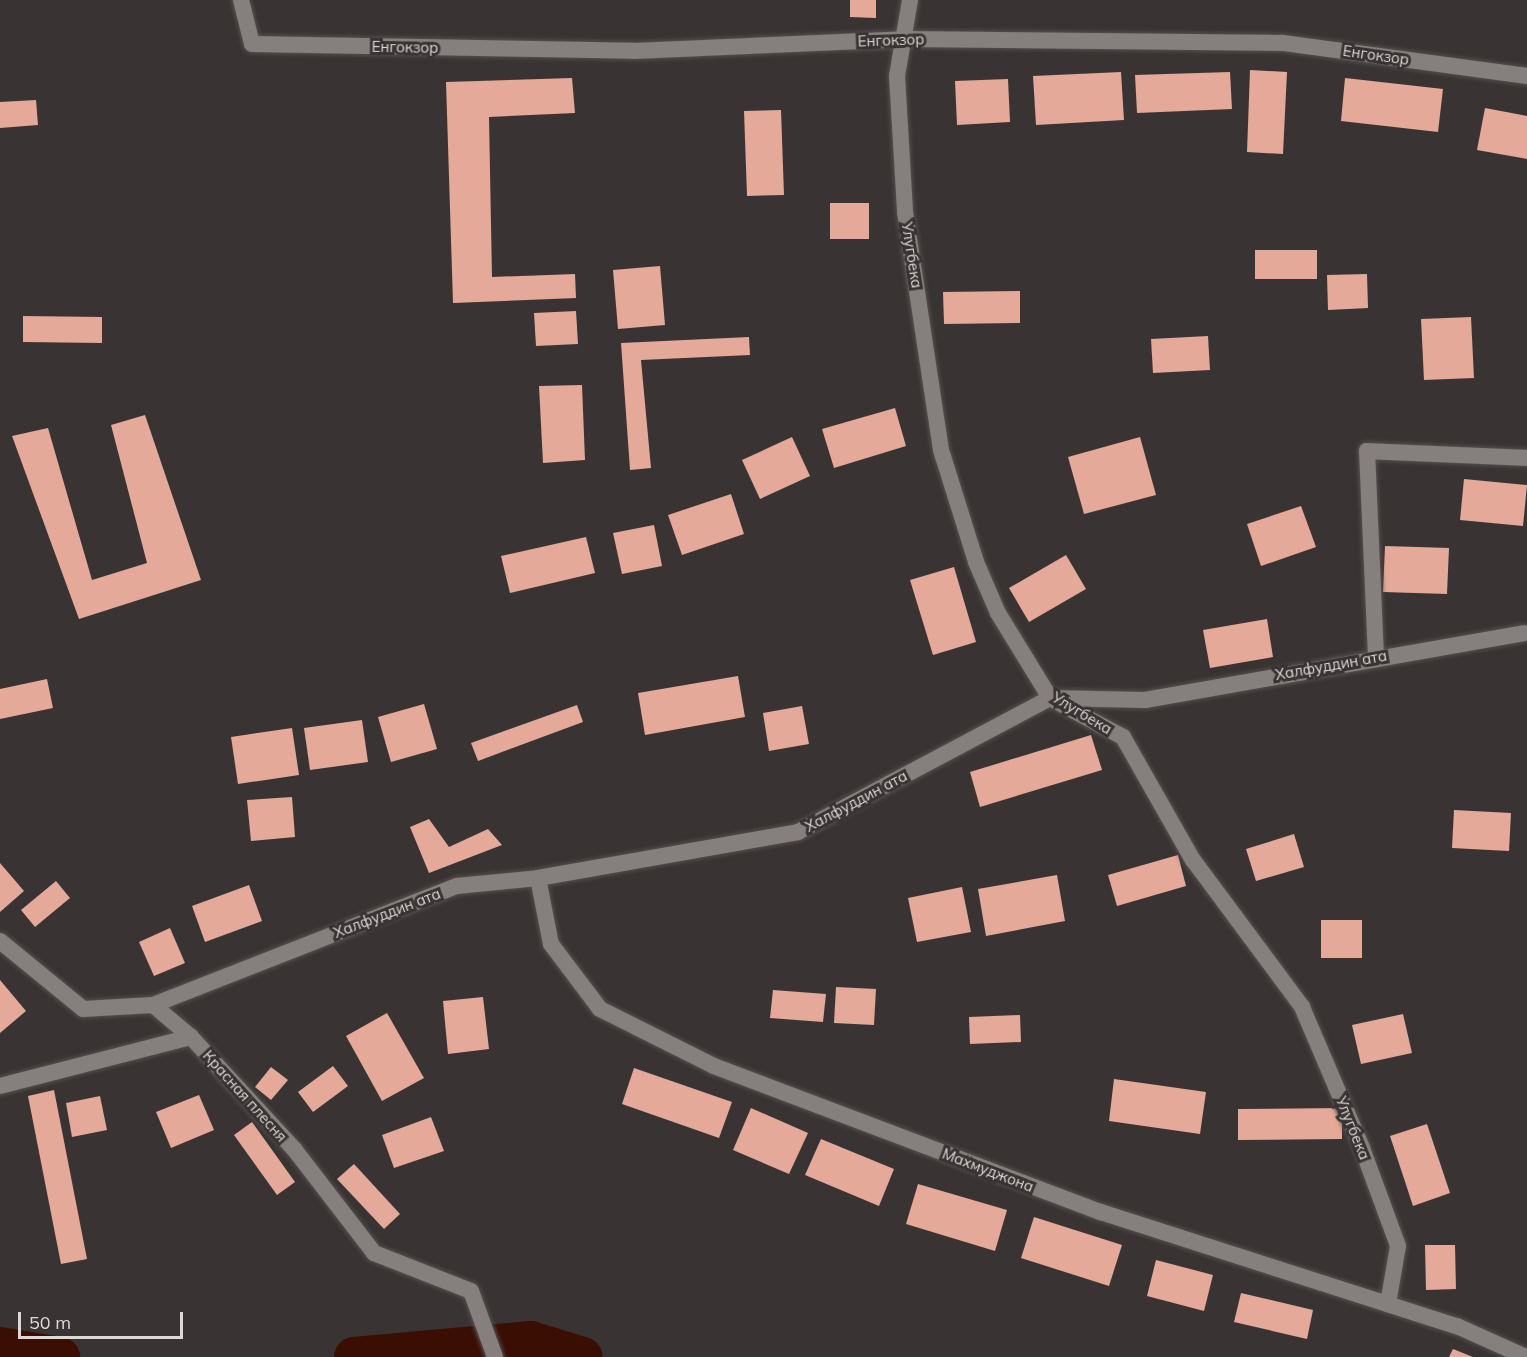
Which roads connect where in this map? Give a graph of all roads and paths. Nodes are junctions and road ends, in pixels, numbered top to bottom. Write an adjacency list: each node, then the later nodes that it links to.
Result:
1 (241, 0): 3 (street, Енгокзор)
2 (910, 0): 3 (street, Улугбека)
3 (904, 39): 4 (street, Енгокзор); 8 (street, Улугбека)
4 (1527, 76)
5 (1527, 458): 7 (street)
6 (1524, 633): 7 (street, Халфуддин ата)
7 (1376, 657): 8 (street, Халфуддин ата)
8 (1050, 698): 9 (street, Халфуддин ата); 14 (street, Улугбека)
9 (538, 878): 11 (street, Халфуддин ата); 14 (street, Махмуджона)
10 (0, 941): 11 (street)
11 (153, 1005): 12 (street, Красная плесня)
12 (191, 1037): 13 (street); 15 (street, Красная плесня)
13 (0, 1086)
14 (1388, 1304): 16 (street, Махмуджона)
15 (495, 1357)
16 (1526, 1357)

